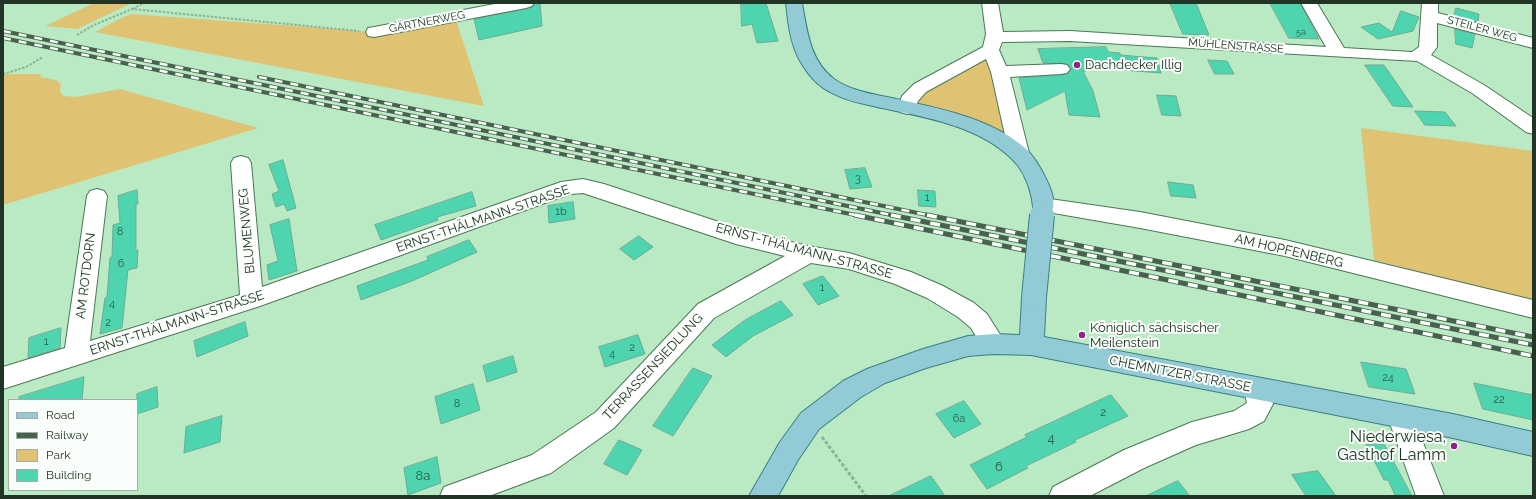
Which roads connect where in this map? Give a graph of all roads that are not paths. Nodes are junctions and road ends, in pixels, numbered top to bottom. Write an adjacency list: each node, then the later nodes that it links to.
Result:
1 (526, 3): 6 (street, GÄRTNERWEG)
2 (794, 3): 13 (main road)
3 (990, 3): 7 (street)
4 (1309, 3): 9 (street)
5 (1430, 9): 8 (street, STEILER WEG); 10 (street)
6 (374, 32)
7 (992, 43): 9 (street, MÜHLENSTRASSE); 12 (street); 13 (street)
8 (1533, 43)
9 (1338, 52): 10 (street, MÜHLENSTRASSE)
10 (1420, 56): 14 (street)
11 (1061, 69): 12 (street)
12 (1000, 72): 15 (street)
13 (907, 108): 15 (main road)
14 (1533, 128)
15 (1019, 154): 18 (main road)
16 (241, 163): 20 (street, BLUMENWEG)
17 (97, 196): 24 (street, AM ROTDORN)
18 (1043, 208): 21 (street, AM HOPFENBERG); 23 (main road, bridge)
19 (808, 254): 20 (street, ERNST-THÄLMANN-STRASSE); 22 (street, ERNST-THÄLMANN-STRASSE); 29 (street, TERRASSENSIEDLUNG)
20 (252, 300): 24 (street, ERNST-THÄLMANN-STRASSE)
21 (1533, 309)
22 (994, 344): 23 (main road, CHEMNITZER STRASSE); 30 (main road, CHEMNITZER STRASSE)
23 (1031, 345): 26 (main road, CHEMNITZER STRASSE)
24 (76, 356): 25 (street, ERNST-THÄLMANN-STRASSE)
25 (3, 378)
26 (1258, 389): 27 (main road, CHEMNITZER STRASSE); 31 (street)
27 (1400, 415): 28 (main road, CHEMNITZER STRASSE); 32 (street)
28 (1533, 444)
29 (454, 496)
30 (762, 496)
31 (1063, 496)
32 (1430, 496)

